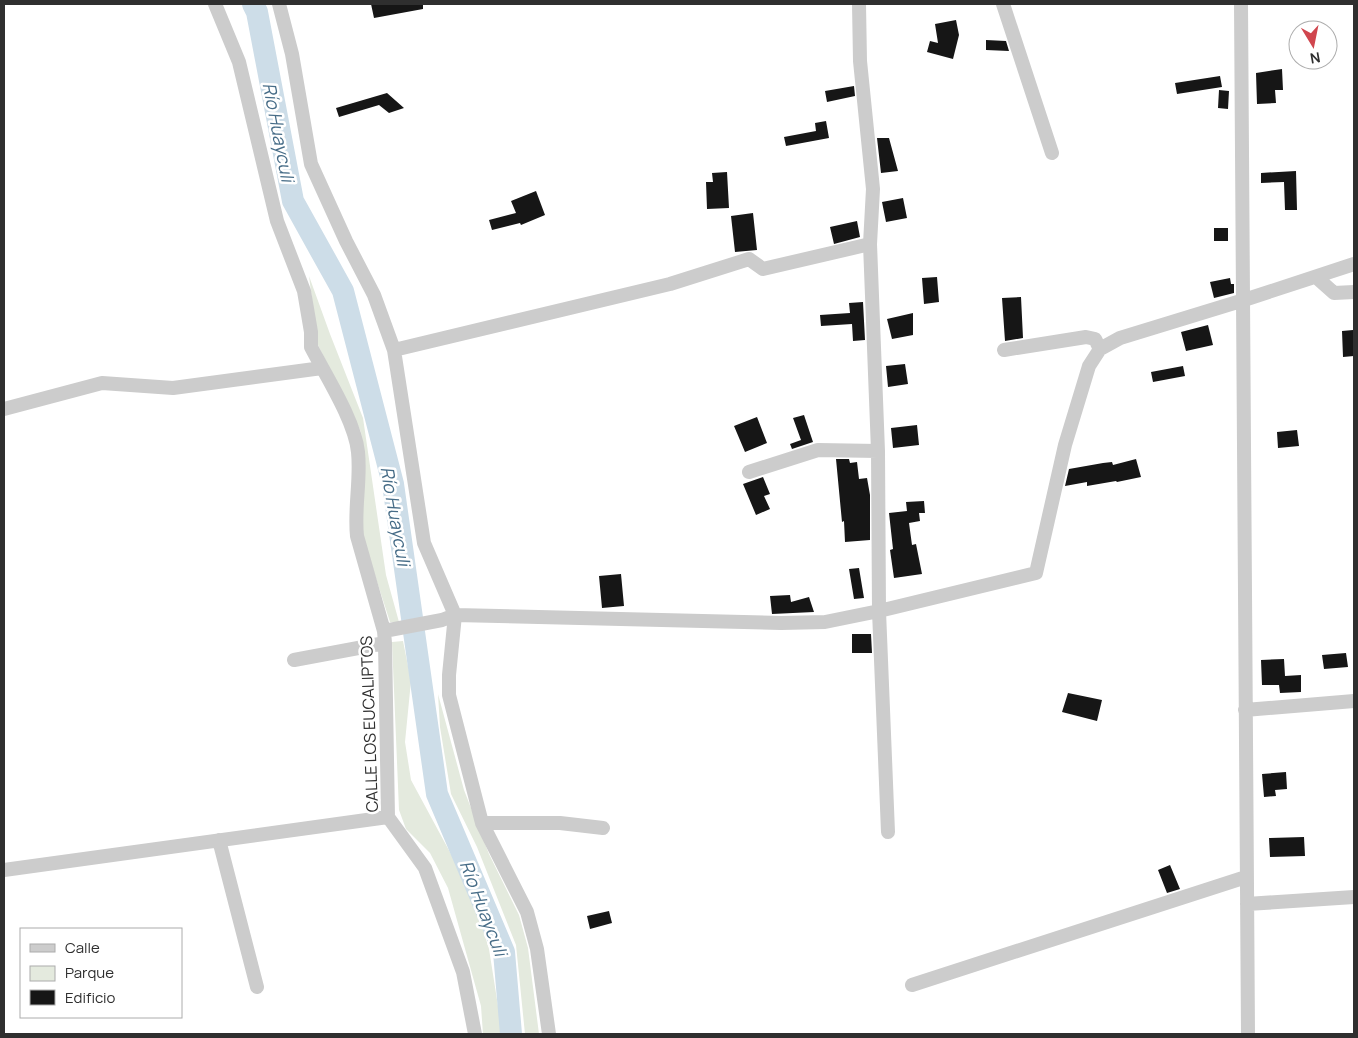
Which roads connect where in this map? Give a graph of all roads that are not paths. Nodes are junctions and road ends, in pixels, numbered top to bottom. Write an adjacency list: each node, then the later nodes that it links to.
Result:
1 (215, 4): 15 (street, CALLE LOS EUCALIPTOS)
2 (279, 4): 13 (street)
3 (859, 4): 7 (street)
4 (1003, 4): 6 (street)
5 (1241, 4): 11 (street)
6 (1052, 153)
7 (870, 244): 13 (street); 17 (street)
8 (1354, 264): 9 (street)
9 (1316, 277): 10 (street); 11 (street)
10 (1354, 292)
11 (1244, 300): 12 (street); 24 (street)
12 (1100, 349): 14 (street); 19 (street)
13 (394, 350): 20 (street)
14 (1004, 350)
15 (322, 368): 16 (street); 21 (street, CALLE LOS EUCALIPTOS)
16 (4, 408)
17 (878, 451): 18 (street); 19 (street)
18 (749, 472)
19 (879, 611): 20 (street); 28 (street)
20 (448, 618): 21 (street); 26 (street)
21 (389, 634): 22 (street); 25 (street, CALLE LOS EUCALIPTOS)
22 (294, 660)
23 (1354, 701): 24 (street)
24 (1245, 710): 31 (street)
25 (388, 817): 29 (street); 36 (street, CALLE LOS EUCALIPTOS)
26 (482, 823): 27 (street); 37 (street)
27 (603, 828)
28 (888, 832)
29 (219, 840): 30 (street); 35 (street)
30 (4, 870)
31 (1246, 877): 33 (street); 34 (street)
32 (1354, 897): 33 (street)
33 (1246, 904): 38 (street)
34 (912, 985)
35 (257, 987)
36 (475, 1034)
37 (549, 1034)
38 (1248, 1034)

